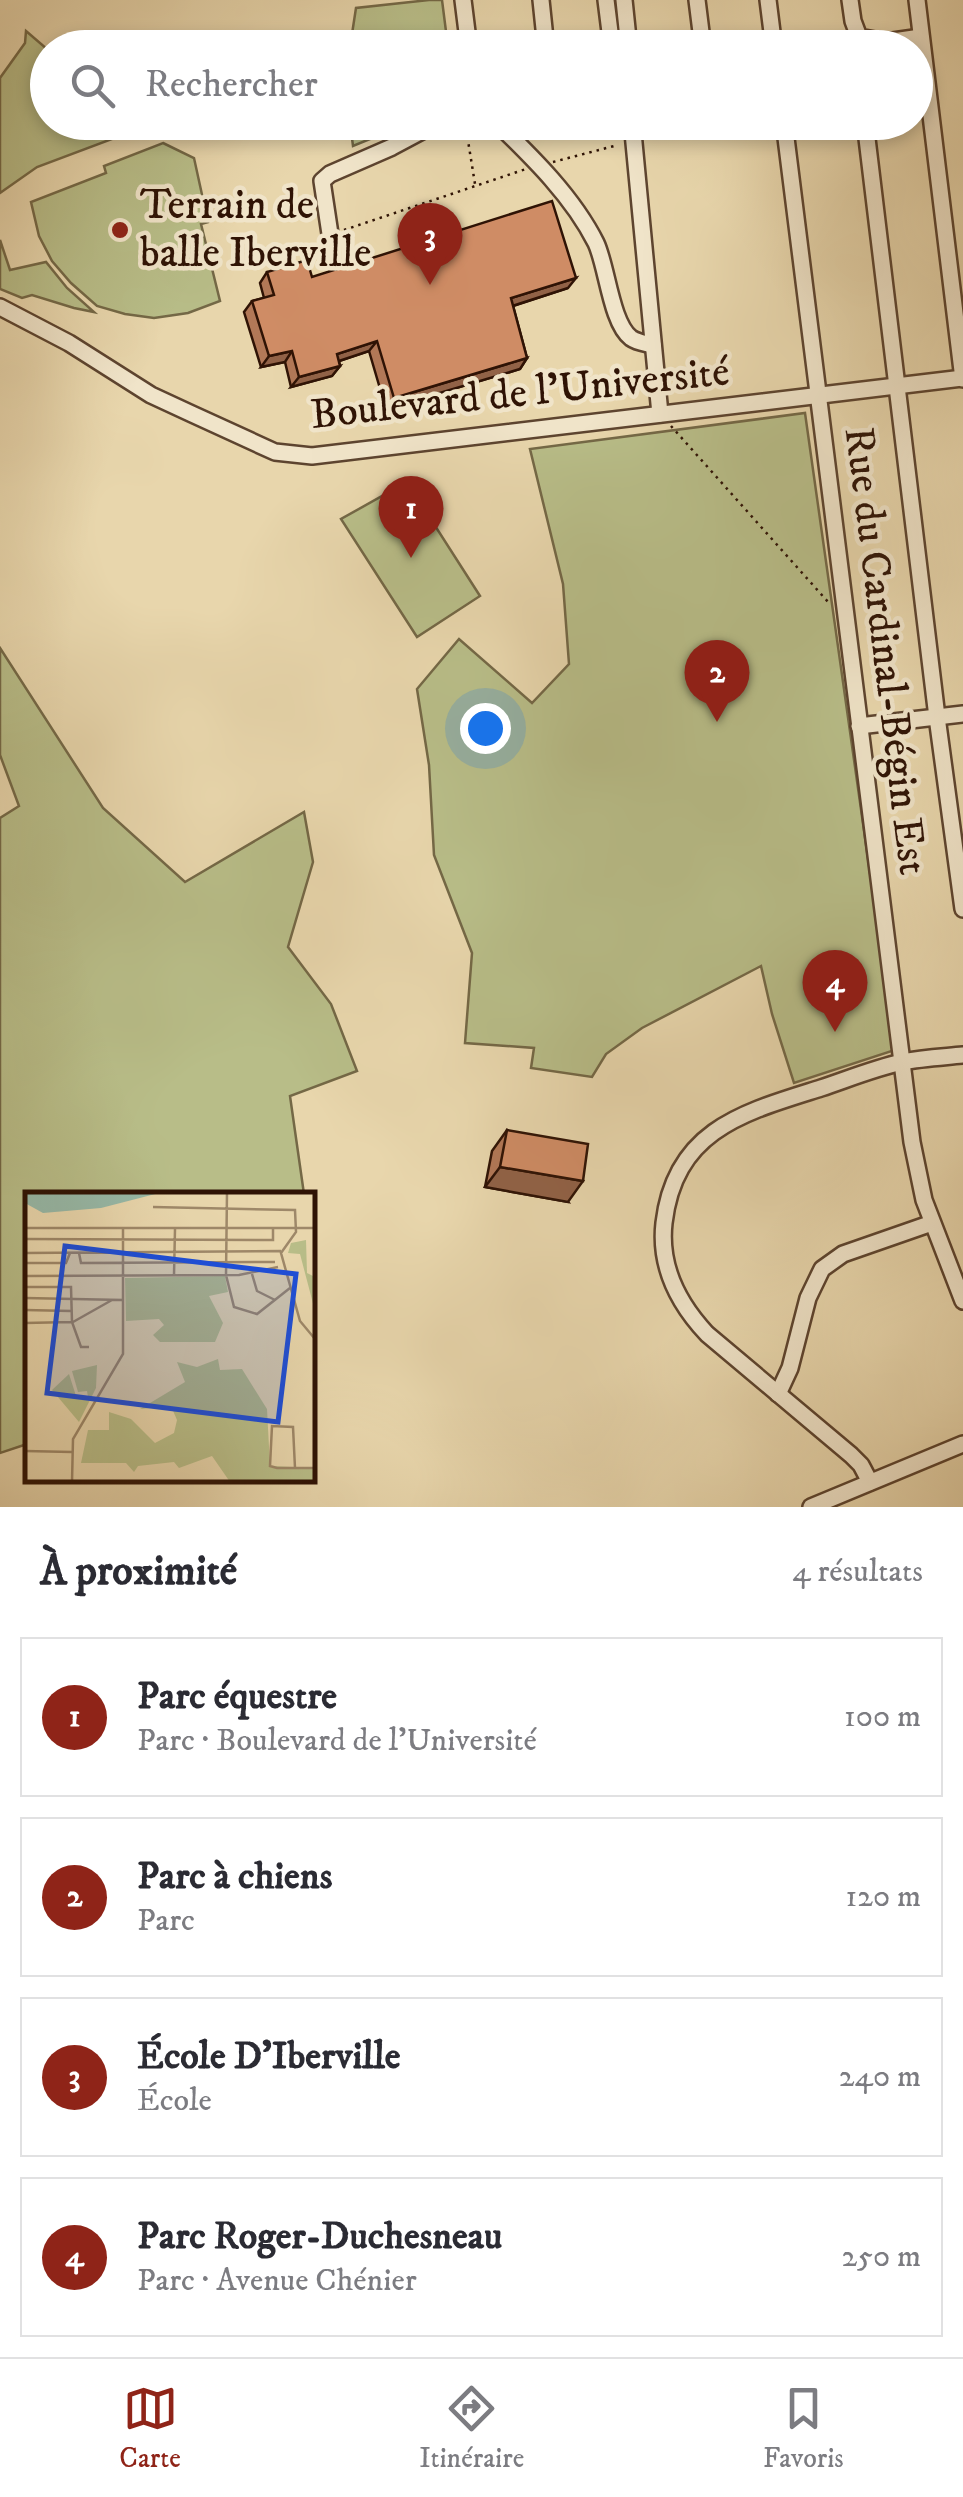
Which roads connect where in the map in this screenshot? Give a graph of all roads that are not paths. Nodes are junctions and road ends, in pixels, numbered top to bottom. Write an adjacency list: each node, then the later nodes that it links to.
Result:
1 (463, 0): 9 (street)
2 (541, 0): 10 (street)
3 (606, 0): 11 (street)
4 (624, 0): 12 (street)
5 (697, 0): 13 (street)
6 (768, 0): 14 (street)
7 (850, 0): 15 (street)
8 (917, 0): 16 (street)
9 (467, 30)
10 (544, 30)
11 (610, 30)
12 (627, 30)
13 (701, 30)
14 (772, 30)
15 (856, 30)
16 (920, 30)
17 (405, 140): 23 (street)
18 (513, 140): 25 (street)
19 (634, 140): 25 (street)
20 (786, 140): 28 (street, Rue du Cardinal-Bégin Est)
21 (867, 140): 27 (street)
22 (928, 140): 26 (street)
23 (330, 234)
24 (0, 307): 29 (street, Boulevard de l'Université)
25 (653, 345): 29 (street)
26 (963, 378): 27 (street, Boulevard de l'Université)
27 (897, 386): 28 (street, Boulevard de l'Université); 31 (street)
28 (818, 396): 29 (street, Boulevard de l'Université); 32 (street, Rue du Cardinal-Bégin Est)
29 (660, 414)
30 (963, 714): 31 (street)
31 (937, 717): 32 (street); 33 (street)
32 (859, 726): 35 (street, Rue du Cardinal-Bégin Est)
33 (963, 909)
34 (963, 1055): 35 (street)
35 (901, 1062): 36 (street, Rue du Cardinal-Bégin Est); 38 (street)
36 (932, 1223): 37 (street, Rue du Cardinal-Bégin Est); 38 (street)
37 (963, 1300)
38 (778, 1394): 40 (street)
39 (963, 1444): 40 (street)
40 (870, 1482): 41 (street)
41 (812, 1507)

